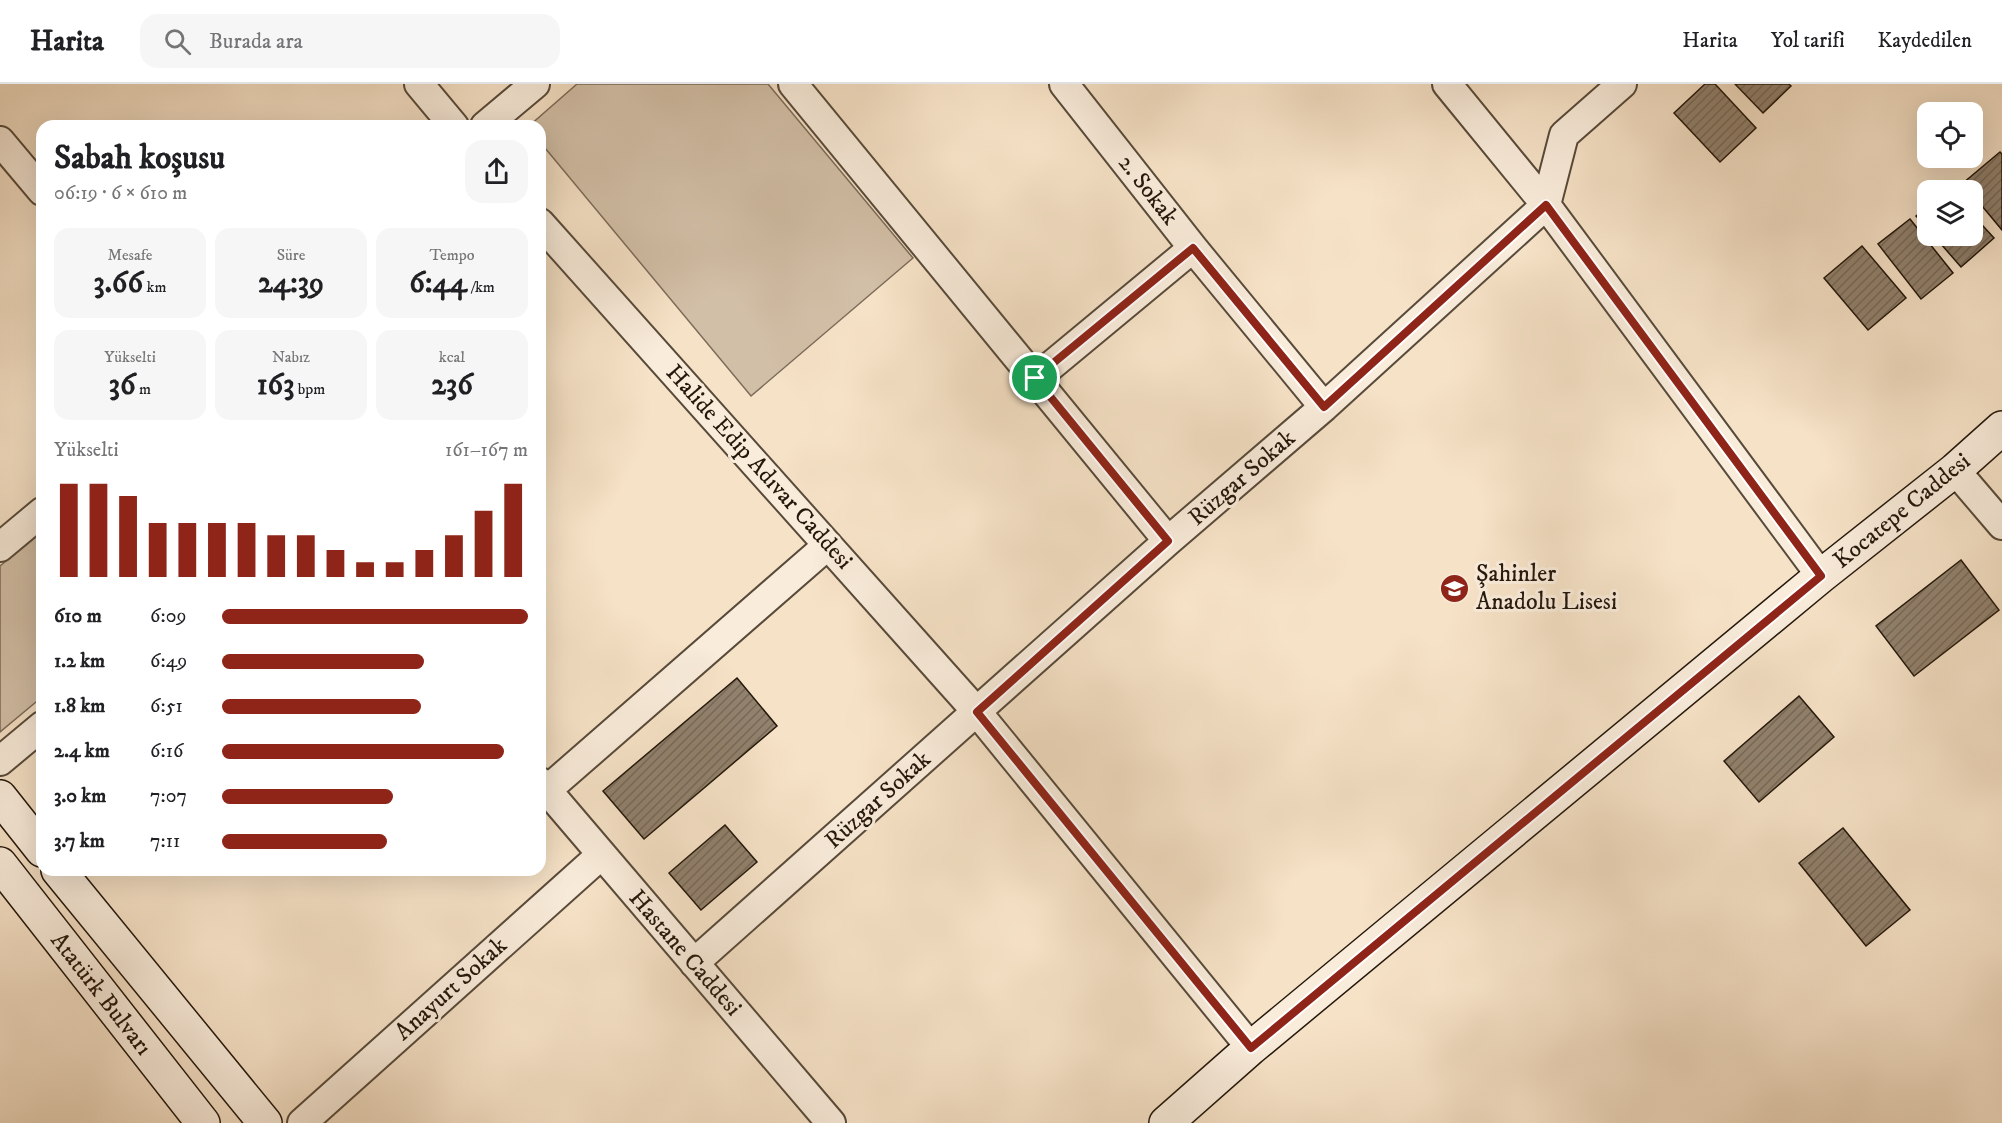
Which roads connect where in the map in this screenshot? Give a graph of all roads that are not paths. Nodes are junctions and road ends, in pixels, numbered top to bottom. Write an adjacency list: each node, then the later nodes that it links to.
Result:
1 (419, 84): 7 (street)
2 (535, 84): 8 (street)
3 (794, 84): 14 (street)
4 (1064, 84): 13 (street, 2. Sokak)
5 (1447, 84): 11 (street)
6 (1622, 84): 11 (street)
7 (449, 120)
8 (492, 120)
9 (0, 141): 10 (street)
10 (36, 184)
11 (1546, 205): 15 (street, Rüzgar Sokak); 23 (street)
12 (546, 230): 21 (street, Halide Edip Adıvar Caddesi)
13 (1193, 248): 14 (street); 15 (street, 2. Sokak)
14 (1035, 378): 20 (street)
15 (1324, 407): 20 (street, Rüzgar Sokak)
16 (2002, 428): 17 (street, Kocatepe Caddesi)
17 (1955, 470): 19 (street); 23 (street, Kocatepe Caddesi)
18 (36, 517): 22 (street)
19 (2002, 525)
20 (1168, 541): 24 (street, Rüzgar Sokak)
21 (828, 545): 24 (street, Halide Edip Adıvar Caddesi); 27 (street)
22 (0, 547)
23 (1821, 576): 35 (street, Kocatepe Caddesi)
24 (977, 712): 34 (street, Rüzgar Sokak); 35 (street, Halide Edip Adıvar Caddesi)
25 (36, 731): 26 (street)
26 (0, 760)
27 (546, 783)
28 (546, 790): 31 (street, Hastane Caddesi)
29 (0, 797): 30 (street)
30 (36, 842)
31 (601, 855): 34 (street, Hastane Caddesi); 38 (street, Anayurt Sokak)
32 (0, 864): 36 (street, Atatürk Bulvarı)
33 (63, 876): 37 (street, Atatürk Bulvarı)
34 (694, 963): 39 (street, Hastane Caddesi)
35 (1251, 1048): 40 (street, Kocatepe Caddesi)
36 (203, 1123)
37 (265, 1123)
38 (302, 1123)
39 (831, 1123)
40 (1166, 1123)

